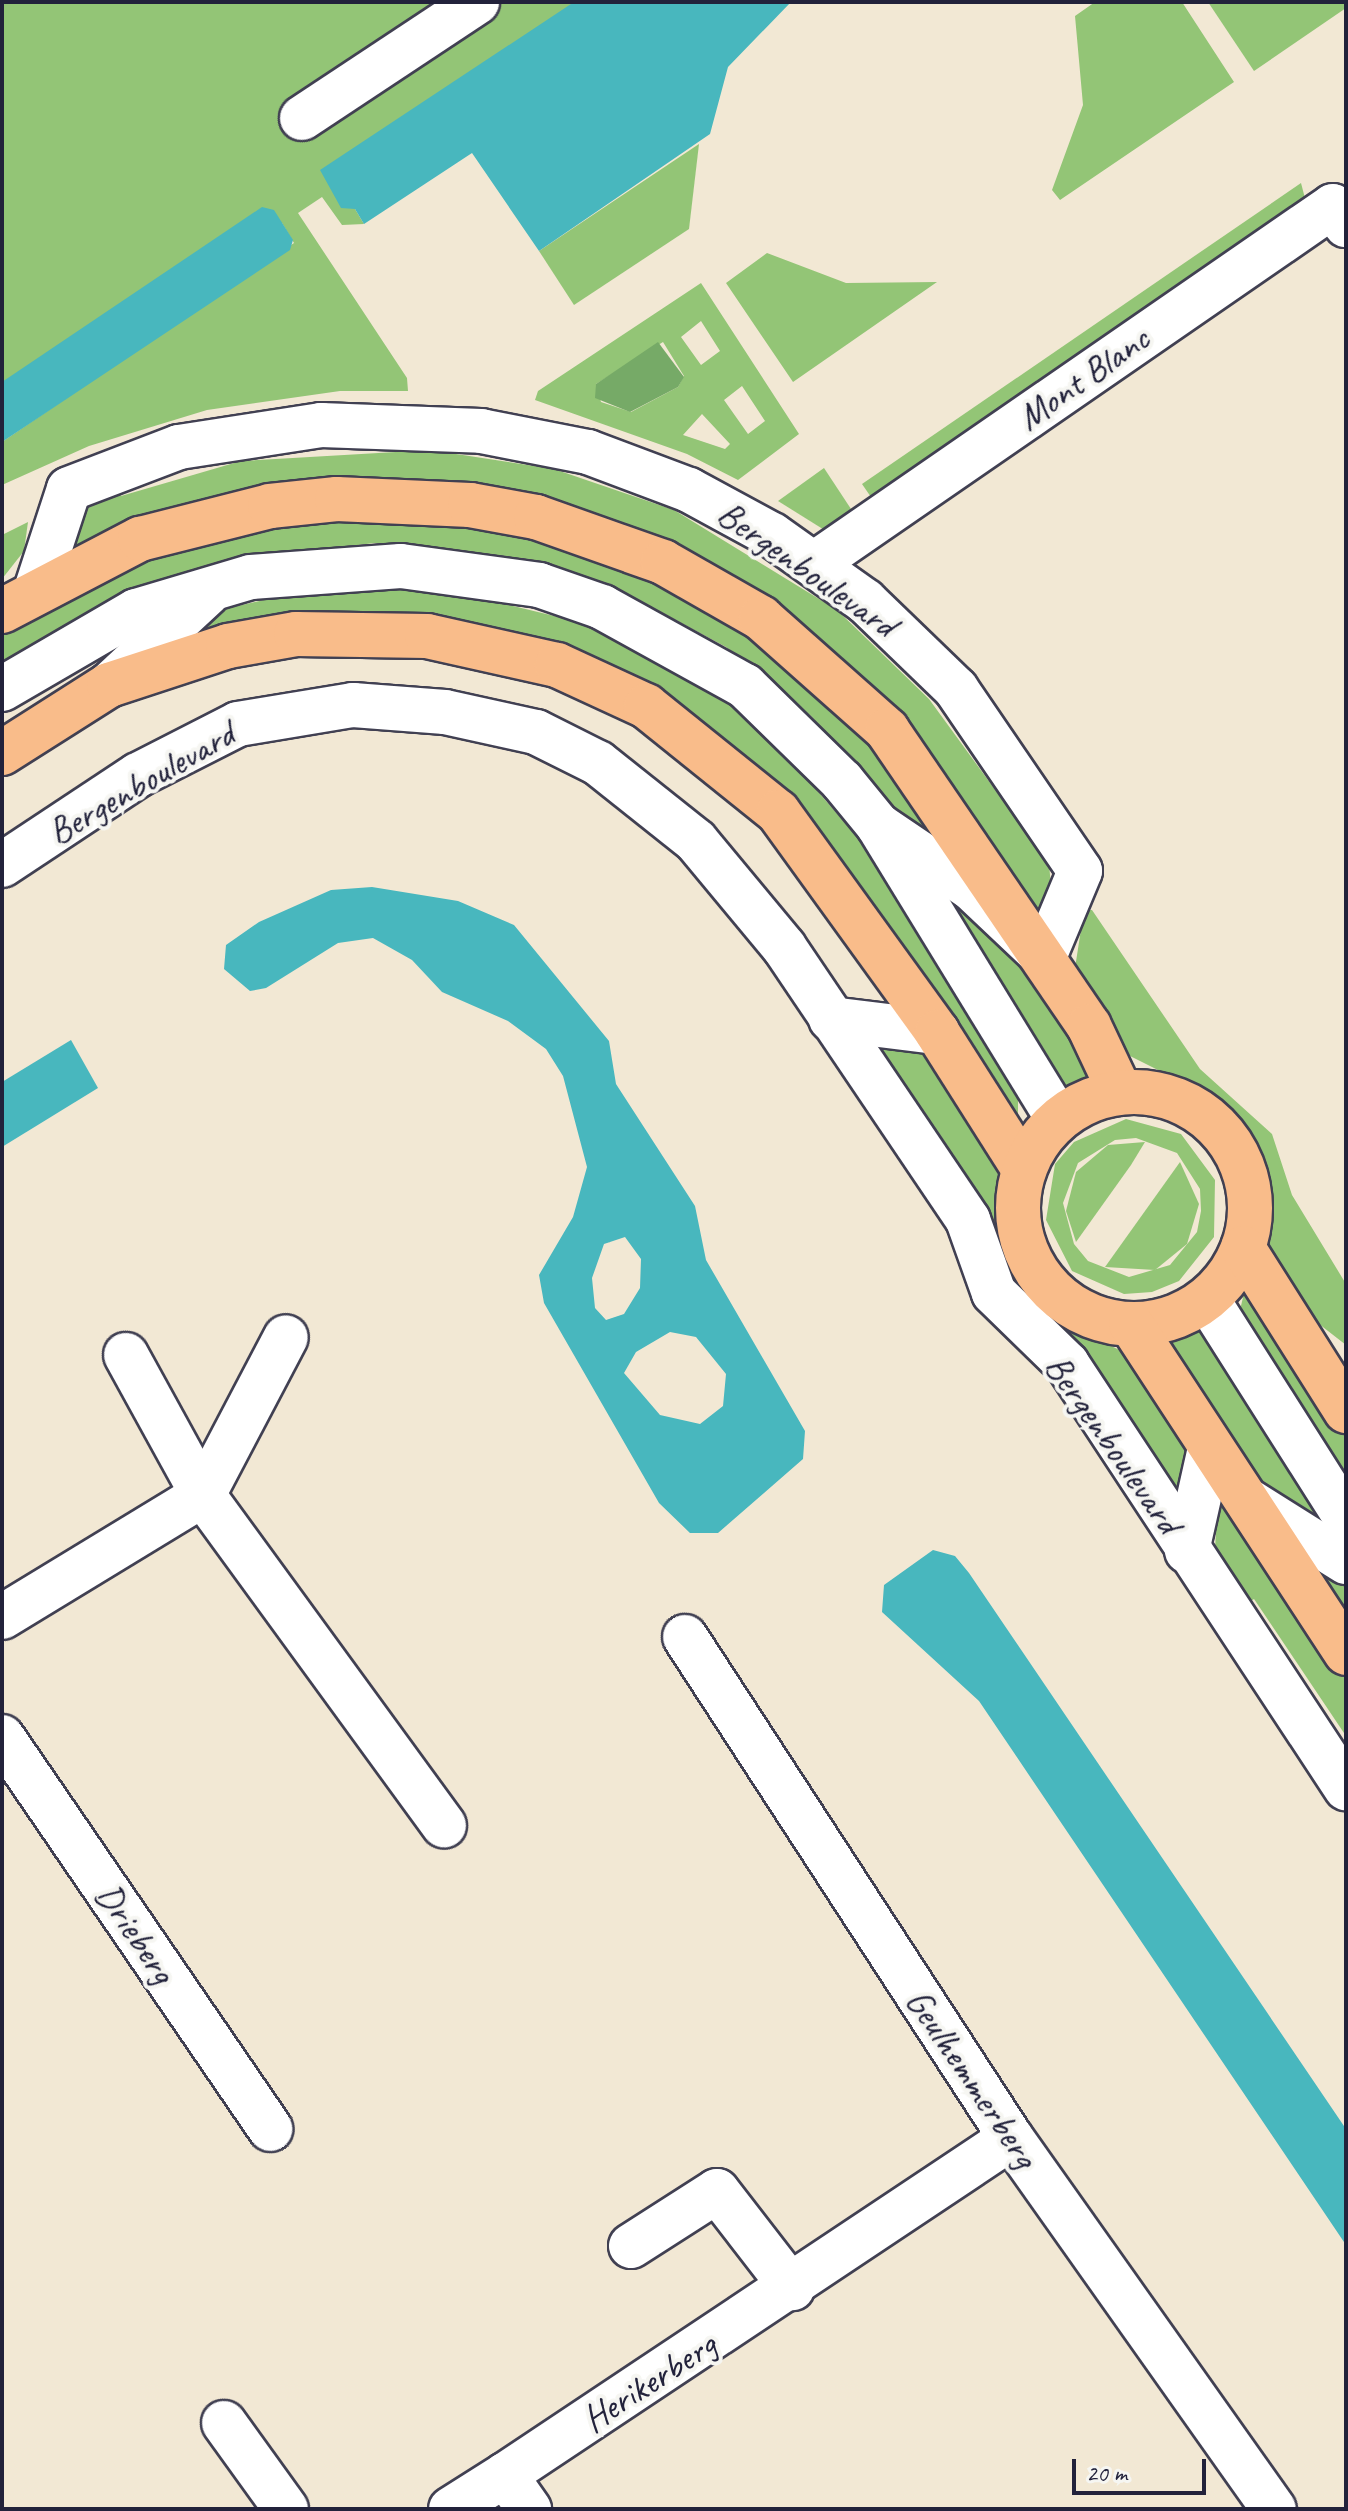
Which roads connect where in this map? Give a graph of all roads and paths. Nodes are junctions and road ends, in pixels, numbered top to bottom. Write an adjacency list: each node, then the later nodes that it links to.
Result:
1 (477, 2): 2 (street)
2 (302, 118)
3 (1346, 225): 4 (street, Mont Blanc)
4 (814, 564): 6 (street, Bergenboulevard); 12 (street, Bergenboulevard)
5 (219, 583): 7 (street); 8 (street, Bergenboulevard); 10 (street, Bergenboulevard)
6 (18, 602): 12 (main road, Bergenboulevard)
7 (109, 685): 9 (main road); 14 (main road)
8 (2, 689)
9 (2, 753)
10 (878, 825): 12 (street, Bergenboulevard); 16 (street, Bergenboulevard)
11 (2, 865): 13 (street, Bergenboulevard)
12 (1044, 957): 15 (main road, Bergenboulevard)
13 (831, 1019): 14 (street); 28 (street, Bergenboulevard)
14 (937, 1032): 17 (main road)
15 (1120, 1092): 16 (main road); 18 (main road)
16 (1058, 1119): 17 (main road)
17 (1024, 1169): 20 (main road)
18 (1243, 1248): 19 (main road); 23 (main road)
19 (1207, 1299): 20 (main road); 27 (street)
20 (1131, 1324): 24 (main road, Bergenboulevard)
21 (286, 1337): 25 (street)
22 (126, 1355): 25 (street)
23 (1346, 1411)
24 (1210, 1448): 26 (main road, Bergenboulevard); 28 (street, Bergenboulevard)
25 (203, 1495): 30 (street); 35 (street)
26 (1247, 1500): 29 (street, Bergenboulevard); 32 (main road, Bergenboulevard)
27 (1346, 1518)
28 (1187, 1551): 34 (street, Bergenboulevard)
29 (1346, 1562)
30 (2, 1617)
31 (685, 1637): 37 (street, Geulhemmerberg)
32 (1346, 1653)
33 (2, 1737): 36 (street, Drieberg)
34 (1346, 1788)
35 (444, 1826)
36 (270, 2129)
37 (1011, 2138): 39 (street, Herikerberg); 44 (street, Geulhemmerberg)
38 (631, 2246): 39 (street)
39 (792, 2288): 41 (street, Herikerberg)
40 (224, 2423): 42 (street)
41 (517, 2492): 43 (street, Herikerberg)
42 (286, 2509)
43 (451, 2509)
44 (1274, 2509)

